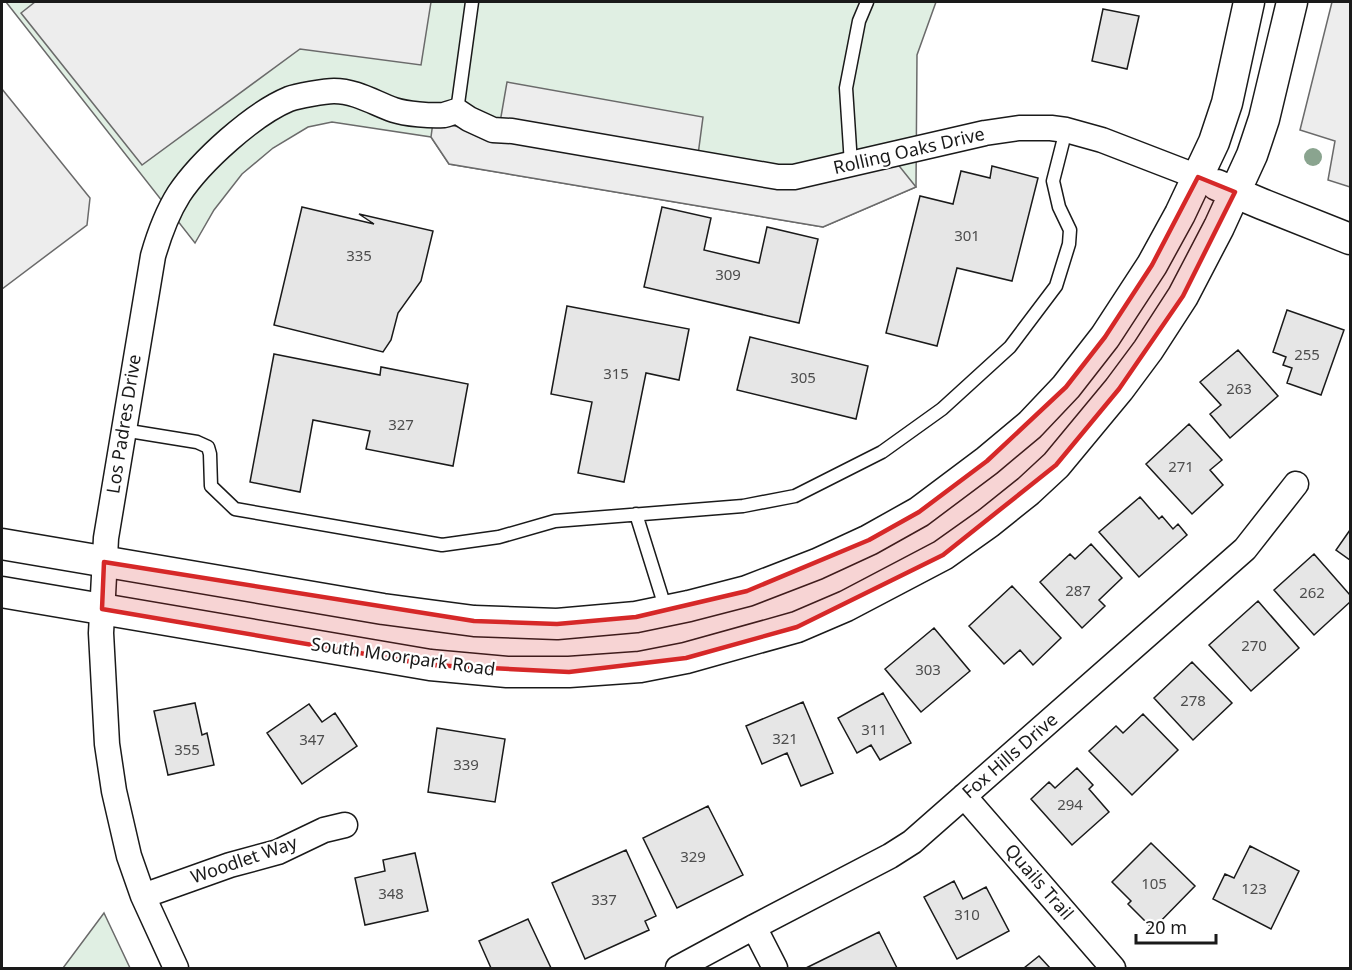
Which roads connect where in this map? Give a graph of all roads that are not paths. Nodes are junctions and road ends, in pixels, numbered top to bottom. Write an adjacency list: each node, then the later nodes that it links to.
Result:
1 (472, 2): 5 (lane)
2 (867, 2): 7 (lane)
3 (1249, 2): 8 (street)
4 (1292, 2): 9 (street, South Moorpark Road)
5 (457, 111): 7 (street, Rolling Oaks Drive); 11 (street, Los Padres Drive)
6 (1065, 130): 7 (street, Rolling Oaks Drive); 8 (street, Rolling Oaks Drive); 13 (lane)
7 (851, 164)
8 (1198, 177): 9 (street, Rolling Oaks Drive); 18 (street)
9 (1235, 192): 10 (street, Rolling Oaks Drive); 17 (street, South Moorpark Road)
10 (1350, 239)
11 (123, 430): 13 (lane); 15 (street, Los Padres Drive)
12 (1296, 484): 19 (street, Fox Hills Drive)
13 (636, 514): 18 (lane)
14 (2, 544): 15 (street)
15 (104, 562): 17 (street, Los Padres Drive); 18 (street)
16 (2, 592): 17 (street, South Moorpark Road)
17 (102, 609): 21 (street, Los Padres Drive)
18 (667, 611)
19 (964, 796): 22 (street, Fox Hills Drive); 26 (street, Quails Trail)
20 (345, 825): 21 (street, Woodlet Way)
21 (143, 896): 23 (street, Los Padres Drive)
22 (754, 927): 24 (street, Fox Hills Drive); 25 (street)
23 (176, 969)
24 (678, 969)
25 (775, 969)
26 (1113, 969)

